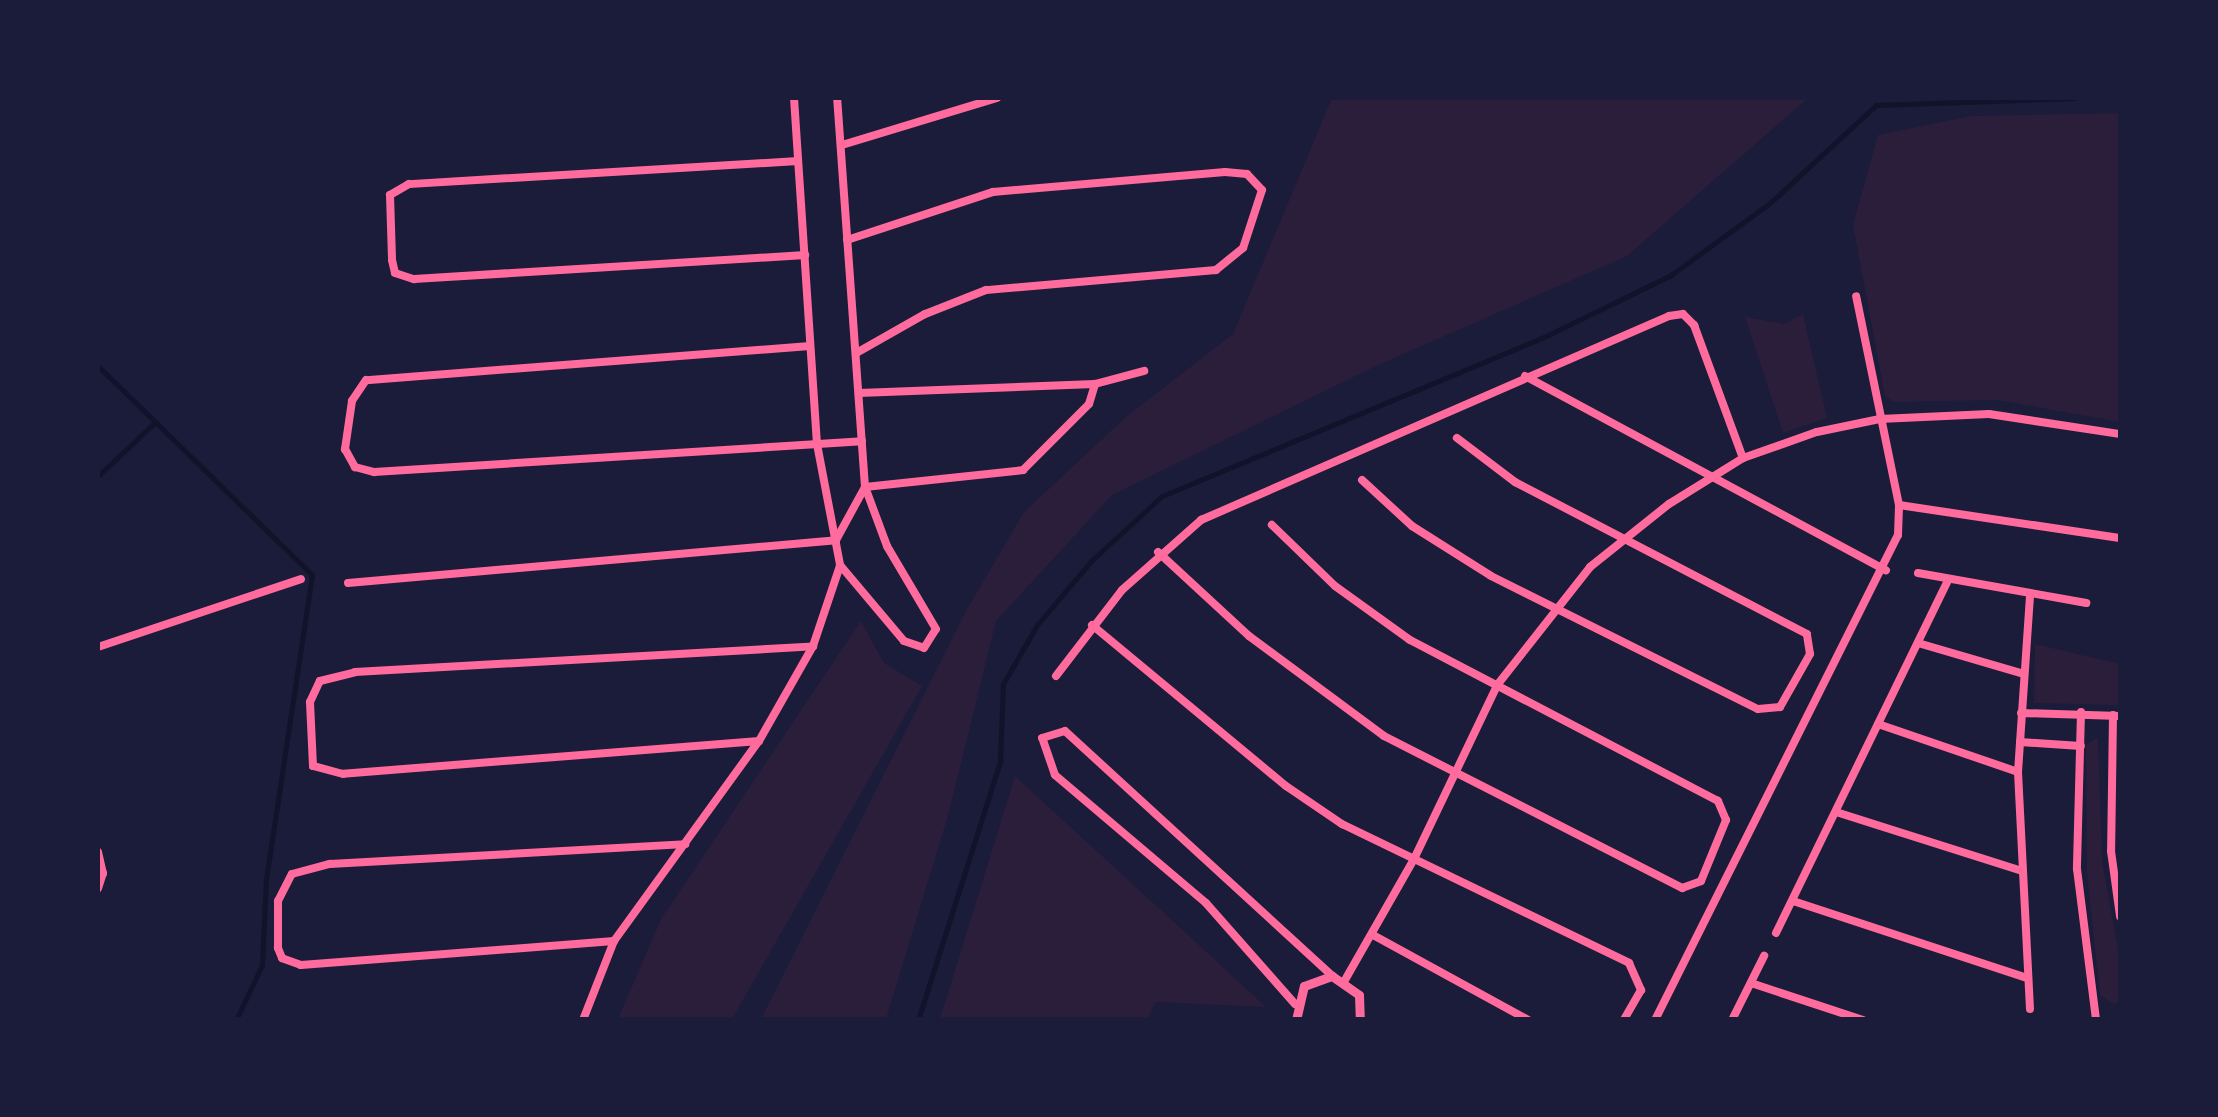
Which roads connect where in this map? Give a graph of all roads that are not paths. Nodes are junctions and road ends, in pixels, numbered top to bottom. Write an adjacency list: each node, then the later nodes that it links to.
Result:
1 (794, 98): 5 (street)
2 (837, 98): 4 (street)
3 (997, 98): 4 (street)
4 (842, 145): 6 (street)
5 (798, 161): 7 (street); 7 (street)
6 (847, 240): 10 (street); 10 (street)
7 (805, 254): 9 (street)
8 (1856, 296): 15 (street)
9 (810, 346): 19 (street); 19 (street)
10 (858, 352): 14 (street)
11 (1144, 371): 13 (street)
12 (1525, 376): 20 (street); 21 (street); 29 (street)
13 (1094, 384): 14 (street); 23 (street)
14 (859, 393): 18 (street)
15 (1880, 420): 16 (street); 20 (street); 24 (street)
16 (2120, 434)
17 (1457, 438): 26 (street)
18 (862, 441): 19 (street); 23 (street)
19 (817, 444): 28 (street)
20 (1743, 458): 21 (street)
21 (1715, 475): 26 (street); 31 (street)
22 (1362, 480): 38 (street)
23 (866, 486): 28 (street); 30 (street)
24 (1900, 505): 27 (street); 31 (street)
25 (1272, 525): 45 (street)
26 (1624, 536): 38 (street); 38 (street)
27 (2120, 538)
28 (836, 540): 30 (street); 35 (street)
29 (1158, 552): 39 (street); 54 (street)
30 (840, 565): 41 (street)
31 (1886, 570): 81 (street)
32 (1918, 573): 34 (street)
33 (301, 579): 42 (street)
34 (1948, 580): 36 (street); 40 (street)
35 (348, 583)
36 (2030, 594): 37 (street); 43 (street)
37 (2086, 604)
38 (1551, 608): 45 (street)
39 (1092, 625): 44 (street); 59 (street)
40 (1918, 643): 43 (street); 49 (street)
41 (813, 646): 50 (street); 50 (street)
42 (98, 647)
43 (2024, 674): 47 (street)
44 (1056, 676)
45 (1498, 684): 54 (street); 54 (street)
46 (2080, 712): 47 (street); 48 (street); 52 (street)
47 (2021, 713): 51 (street)
48 (2117, 716): 53 (street)
49 (1878, 724): 55 (street); 56 (street)
50 (759, 741): 57 (street)
51 (2020, 742): 52 (street); 55 (street)
52 (2081, 746): 84 (street)
53 (2116, 746): 63 (street)
54 (1456, 772): 59 (street)
55 (2018, 772): 60 (street)
56 (1836, 812): 60 (street); 62 (street)
57 (686, 844): 66 (street); 66 (street)
58 (98, 852): 61 (street)
59 (1414, 860): 65 (street); 80 (street)
60 (2019, 870): 69 (street)
61 (98, 888)
62 (1793, 902): 64 (street); 69 (street)
63 (2120, 916)
64 (1776, 933)
65 (1373, 935): 70 (street); 79 (street)
66 (614, 942): 76 (street)
67 (1764, 956): 71 (street)
68 (1332, 976): 70 (street); 72 (street); 72 (street)
69 (2026, 978): 74 (street)
70 (1345, 980): 73 (street)
71 (1752, 984): 82 (street); 83 (street)
72 (1294, 1004): 75 (street)
73 (1362, 1005): 77 (street); 78 (street)
74 (2030, 1009)
75 (1295, 1019)
76 (583, 1020)
77 (1360, 1020)
78 (1372, 1020)
79 (1528, 1020)
80 (1624, 1020)
81 (1655, 1020)
82 (1732, 1020)
83 (1863, 1020)
84 (2096, 1020)

